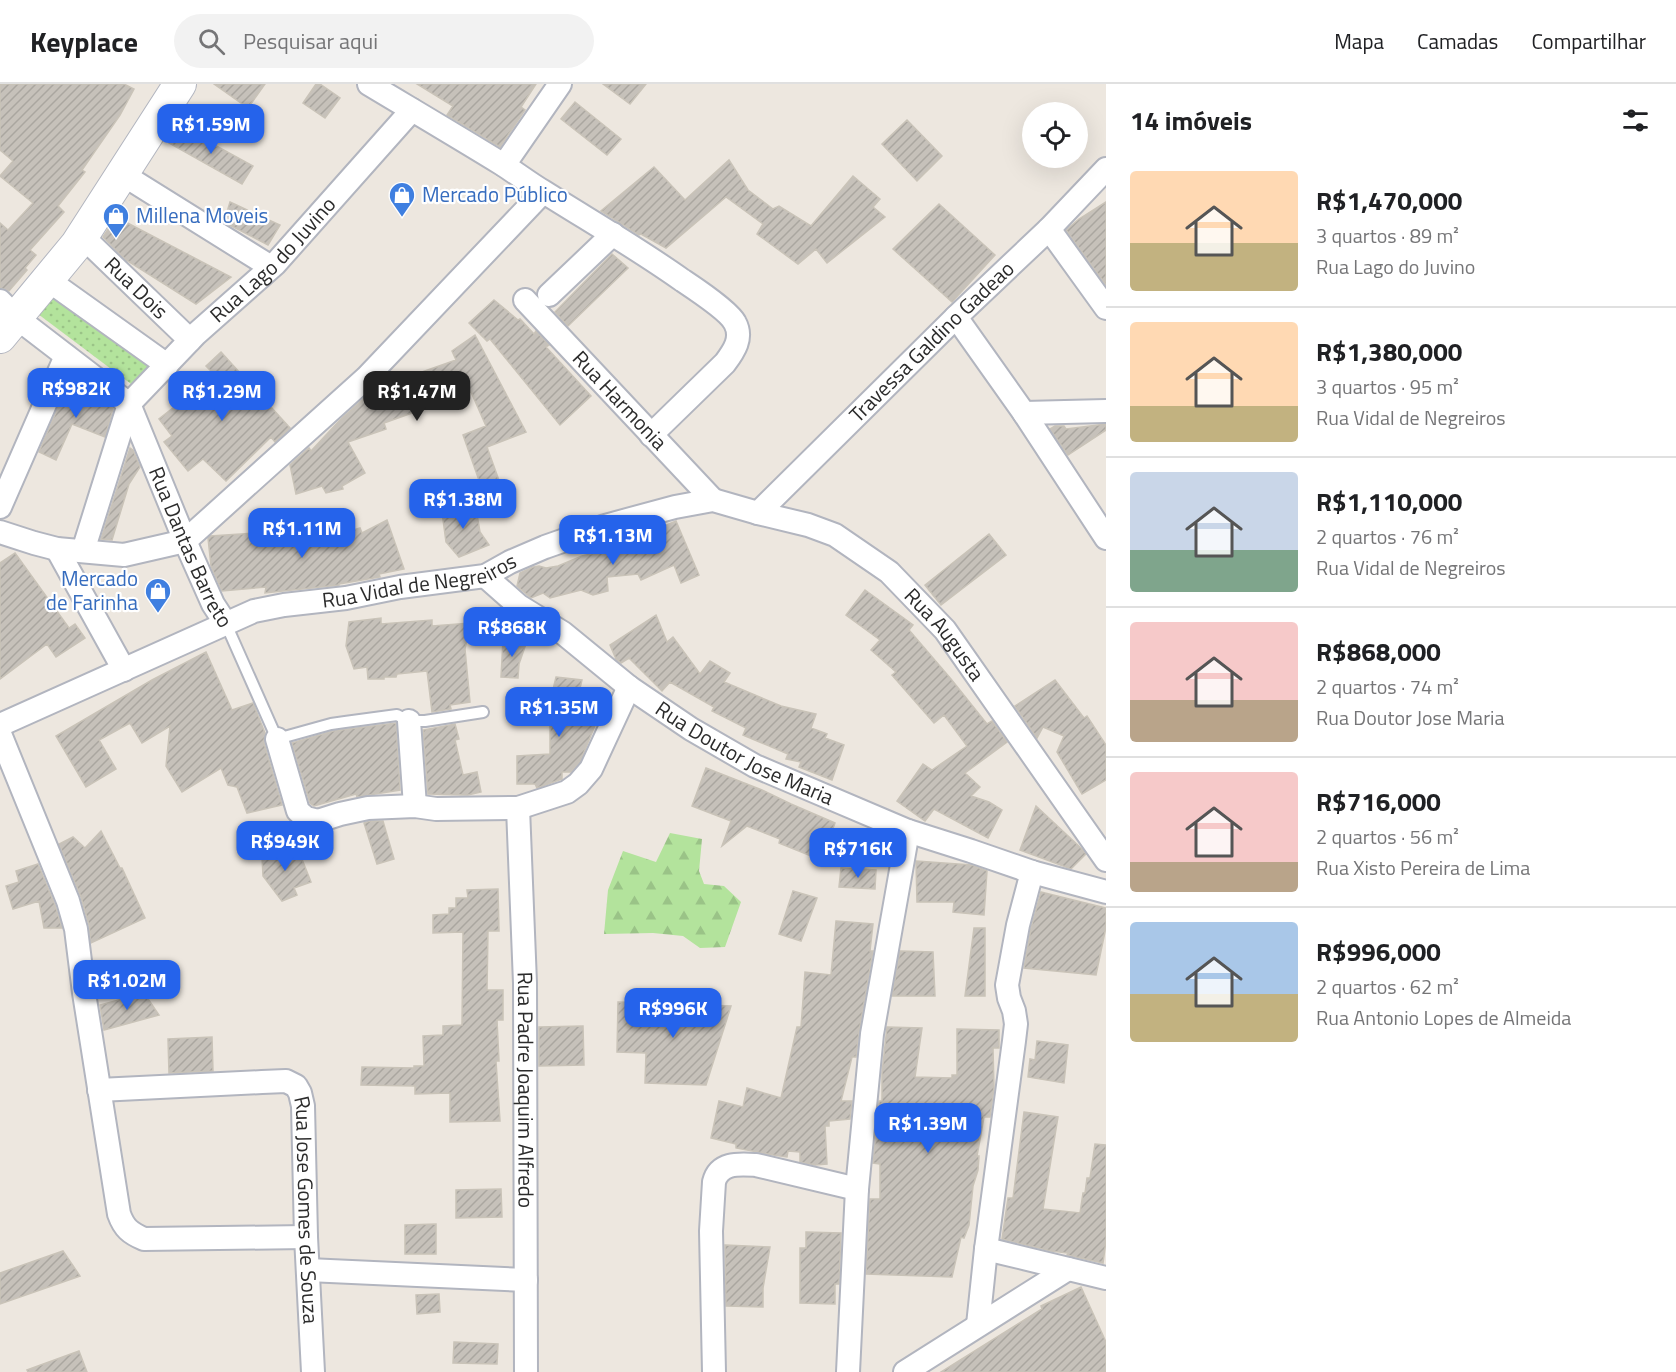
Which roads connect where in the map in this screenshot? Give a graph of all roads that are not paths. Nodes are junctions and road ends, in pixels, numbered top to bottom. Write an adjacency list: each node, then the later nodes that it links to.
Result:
1 (180, 84): 7 (main road)
2 (369, 84): 4 (street)
3 (560, 84): 5 (street)
4 (412, 110): 5 (street); 12 (street, Rua Lago do Juvino)
5 (504, 165): 8 (street)
6 (1106, 169): 9 (street, Travessa Galdino Gadeao)
7 (122, 174): 11 (main road); 12 (street)
8 (543, 192): 10 (street); 31 (street)
9 (1049, 229): 16 (street); 17 (street, Travessa Galdino Gadeao)
10 (613, 234): 14 (street); 25 (street)
11 (82, 236): 13 (main road); 19 (street, Rua Dois)
12 (272, 267): 19 (street, Rua Lago do Juvino)
13 (48, 280): 18 (main road); 21 (street)
14 (549, 295)
15 (525, 300): 25 (street, Rua Harmonia)
16 (1106, 308)
17 (956, 317): 24 (street); 28 (street, Travessa Galdino Gadeao)
18 (6, 319): 20 (street)
19 (190, 340): 21 (street, Rua Lago do Juvino)
20 (66, 356): 22 (street); 27 (street)
21 (167, 365): 22 (street, Rua Lago do Juvino)
22 (129, 404): 31 (street, Rua Dantas Barreto); 33 (street)
23 (1106, 411): 24 (street)
24 (1024, 412): 30 (street)
25 (651, 435): 26 (street, Rua Harmonia)
26 (714, 500): 28 (street, Rua Augusta); 34 (street, Rua Vidal de Negreiros)
27 (0, 507)
28 (758, 513): 46 (street, Rua Augusta)
29 (0, 532): 32 (street)
30 (1106, 538)
31 (185, 541): 33 (street); 35 (street, Rua Dantas Barreto)
32 (57, 549): 33 (street); 36 (street)
33 (83, 551)
34 (485, 576): 35 (street, Rua Vidal de Negreiros); 37 (street, Rua Doutor Jose Maria)
35 (225, 624): 36 (street, Rua Dantas Barreto); 42 (lane)
36 (124, 670): 40 (street, Rua Dantas Barreto)
37 (629, 687): 44 (street); 45 (street, Rua Doutor Jose Maria)
38 (483, 712): 39 (lane)
39 (409, 721): 42 (lane); 43 (street)
40 (0, 725)
41 (0, 734): 49 (street)
42 (277, 739): 43 (street)
43 (416, 806): 44 (street)
44 (518, 808): 56 (street, Rua Padre Joaquim Alfredo)
45 (908, 831): 47 (street, Rua Doutor Jose Maria); 50 (street)
46 (1106, 860)
47 (1032, 873): 48 (street, Rua Doutor Jose Maria); 52 (street)
48 (1106, 892)
49 (99, 1090): 51 (street); 51 (street, Rua Jose Gomes de Souza)
50 (857, 1189): 60 (street); 61 (street)
51 (306, 1237): 54 (street, Rua Jose Gomes de Souza)
52 (986, 1250): 53 (street); 57 (street)
53 (1068, 1269): 55 (street); 57 (street)
54 (308, 1270): 56 (street); 58 (street, Rua Jose Gomes de Souza)
55 (1106, 1278)
56 (526, 1280): 59 (street, Rua Padre Joaquim Alfredo)
57 (978, 1325): 62 (street)
58 (313, 1372)
59 (526, 1372)
60 (714, 1372)
61 (848, 1372)
62 (905, 1372)

